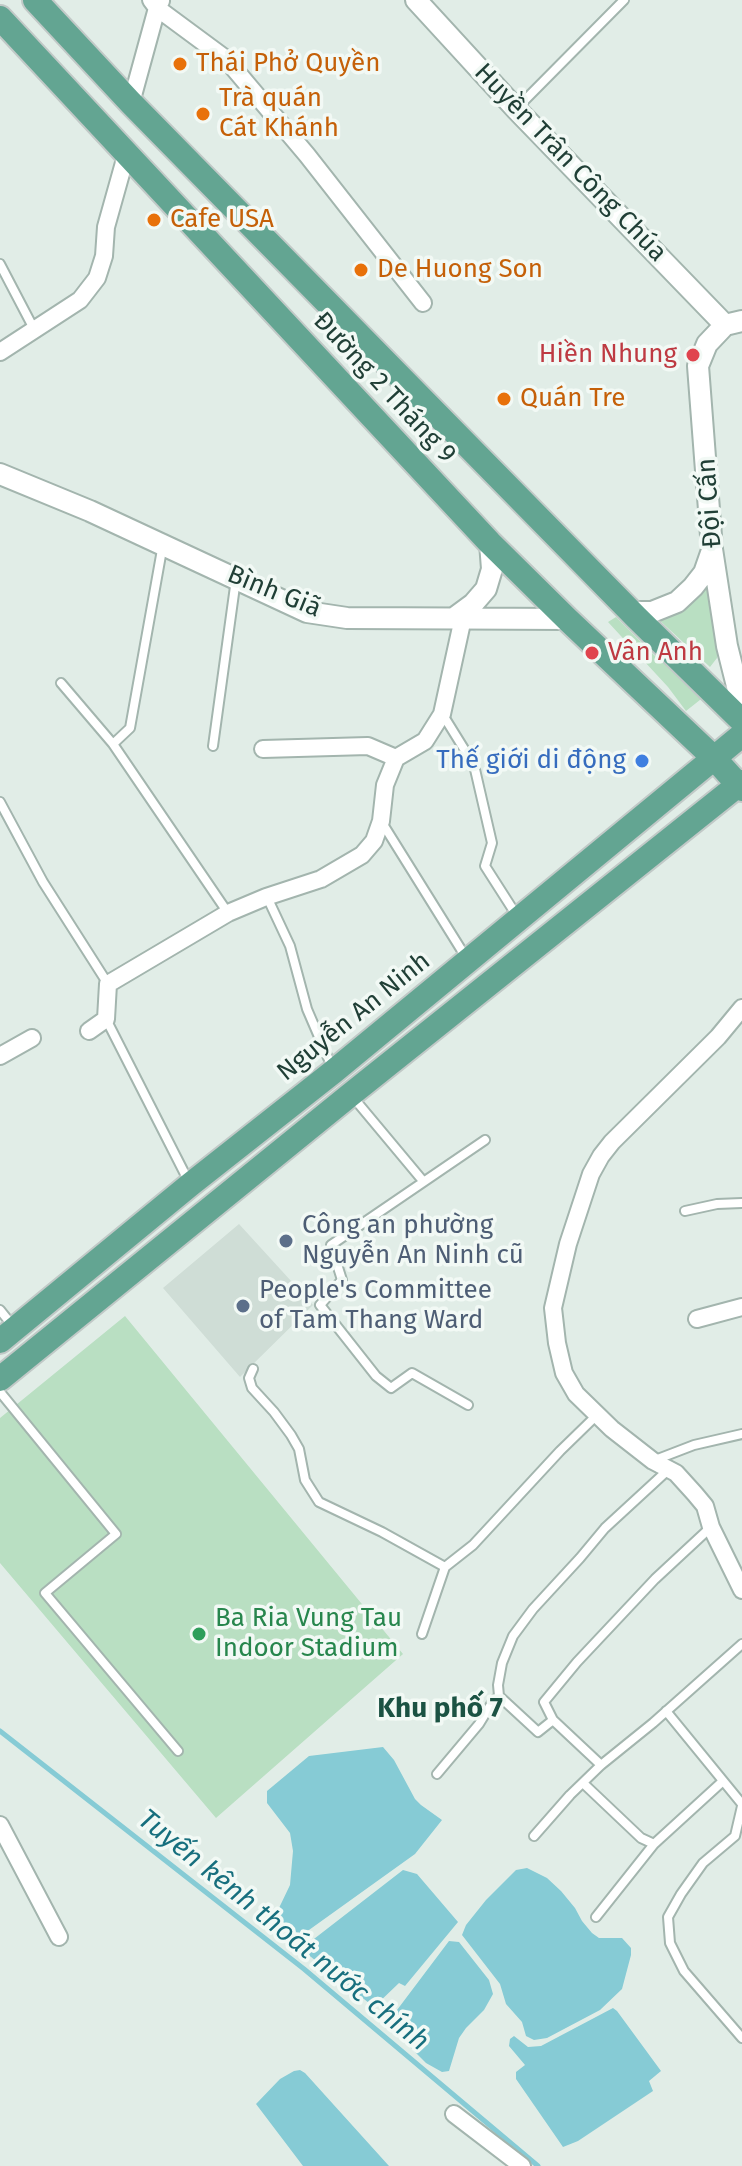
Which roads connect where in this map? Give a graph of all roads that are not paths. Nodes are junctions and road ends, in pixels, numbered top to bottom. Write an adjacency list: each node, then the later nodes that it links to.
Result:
1 (35, 0): 6 (main road, Đường 2 Tháng 9)
2 (416, 0): 7 (street, Huyền Trân Công Chúa)
3 (624, 0): 7 (lane)
4 (157, 3): 6 (street); 10 (street)
5 (0, 18): 8 (main road, Đường 2 Tháng 9)
6 (131, 103): 8 (main road); 19 (main road, Đường 2 Tháng 9)
7 (516, 109): 11 (street, Huyền Trân Công Chúa)
8 (127, 152): 12 (street); 16 (main road, Đường 2 Tháng 9)
9 (0, 264): 12 (lane)
10 (423, 303)
11 (734, 323): 17 (street, Đội Cấn)
12 (34, 330): 13 (street)
13 (0, 352)
14 (0, 474): 15 (street, Bình Giã)
15 (163, 543): 18 (street, Bình Giã); 27 (lane)
16 (490, 543): 20 (street); 21 (main road, Đường 2 Tháng 9)
17 (712, 549): 19 (street); 23 (street, Đội Cấn)
18 (236, 578): 20 (street, Bình Giã); 28 (lane)
19 (632, 612): 25 (main road, Đường 2 Tháng 9)
20 (458, 618): 21 (street, Bình Giã); 24 (street)
21 (567, 619): 31 (main road, Đường 2 Tháng 9)
22 (61, 683): 27 (lane)
23 (742, 706)
24 (442, 714): 30 (street); 37 (lane)
25 (742, 721)
26 (742, 735): 31 (main road, Nguyễn An Ninh)
27 (113, 744): 36 (lane)
28 (213, 746)
29 (263, 749): 30 (street)
30 (396, 758): 34 (street)
31 (715, 759): 32 (main road, Đường 2 Tháng 9); 37 (main road, Nguyễn An Ninh)
32 (741, 785): 46 (main road)
33 (0, 802): 39 (lane)
34 (381, 821): 35 (street); 38 (lane)
35 (266, 897): 36 (street); 45 (lane)
36 (228, 913): 39 (street)
37 (519, 919): 38 (main road, Nguyễn An Ninh)
38 (468, 960): 45 (main road, Nguyễn An Ninh)
39 (108, 984): 41 (street)
40 (742, 1008): 59 (street)
41 (106, 1019): 42 (street); 49 (lane)
42 (89, 1031)
43 (32, 1038): 44 (street)
44 (0, 1056)
45 (333, 1072): 49 (main road, Nguyễn An Ninh)
46 (350, 1095): 48 (lane); 56 (main road)
47 (485, 1140): 48 (lane)
48 (423, 1181): 58 (lane)
49 (191, 1184): 54 (main road, Nguyễn An Ninh)
50 (742, 1203): 51 (lane)
51 (685, 1211)
52 (742, 1307): 53 (street)
53 (697, 1319)
54 (5, 1327)
55 (253, 1369): 64 (lane)
56 (0, 1379)
57 (0, 1392): 71 (lane)
58 (468, 1405)
59 (597, 1415): 61 (street); 64 (lane)
60 (742, 1434): 61 (lane)
61 (653, 1461): 62 (street)
62 (668, 1469): 63 (street); 68 (lane)
63 (711, 1527): 65 (street); 70 (lane)
64 (445, 1567): 66 (lane)
65 (742, 1590)
66 (422, 1634)
67 (742, 1644): 69 (lane)
68 (499, 1696): 70 (lane); 73 (lane)
69 (666, 1711): 72 (lane); 74 (lane)
70 (553, 1720): 72 (lane)
71 (178, 1751)
72 (601, 1765): 75 (lane)
73 (437, 1774)
74 (723, 1781): 76 (lane); 79 (lane)
75 (583, 1783): 78 (lane); 79 (lane)
76 (742, 1805): 82 (lane)
77 (0, 1825): 81 (street)
78 (534, 1836)
79 (654, 1844): 80 (lane)
80 (596, 1917)
81 (59, 1937)
82 (742, 2038)
83 (454, 2114): 84 (street)
84 (522, 2166)

